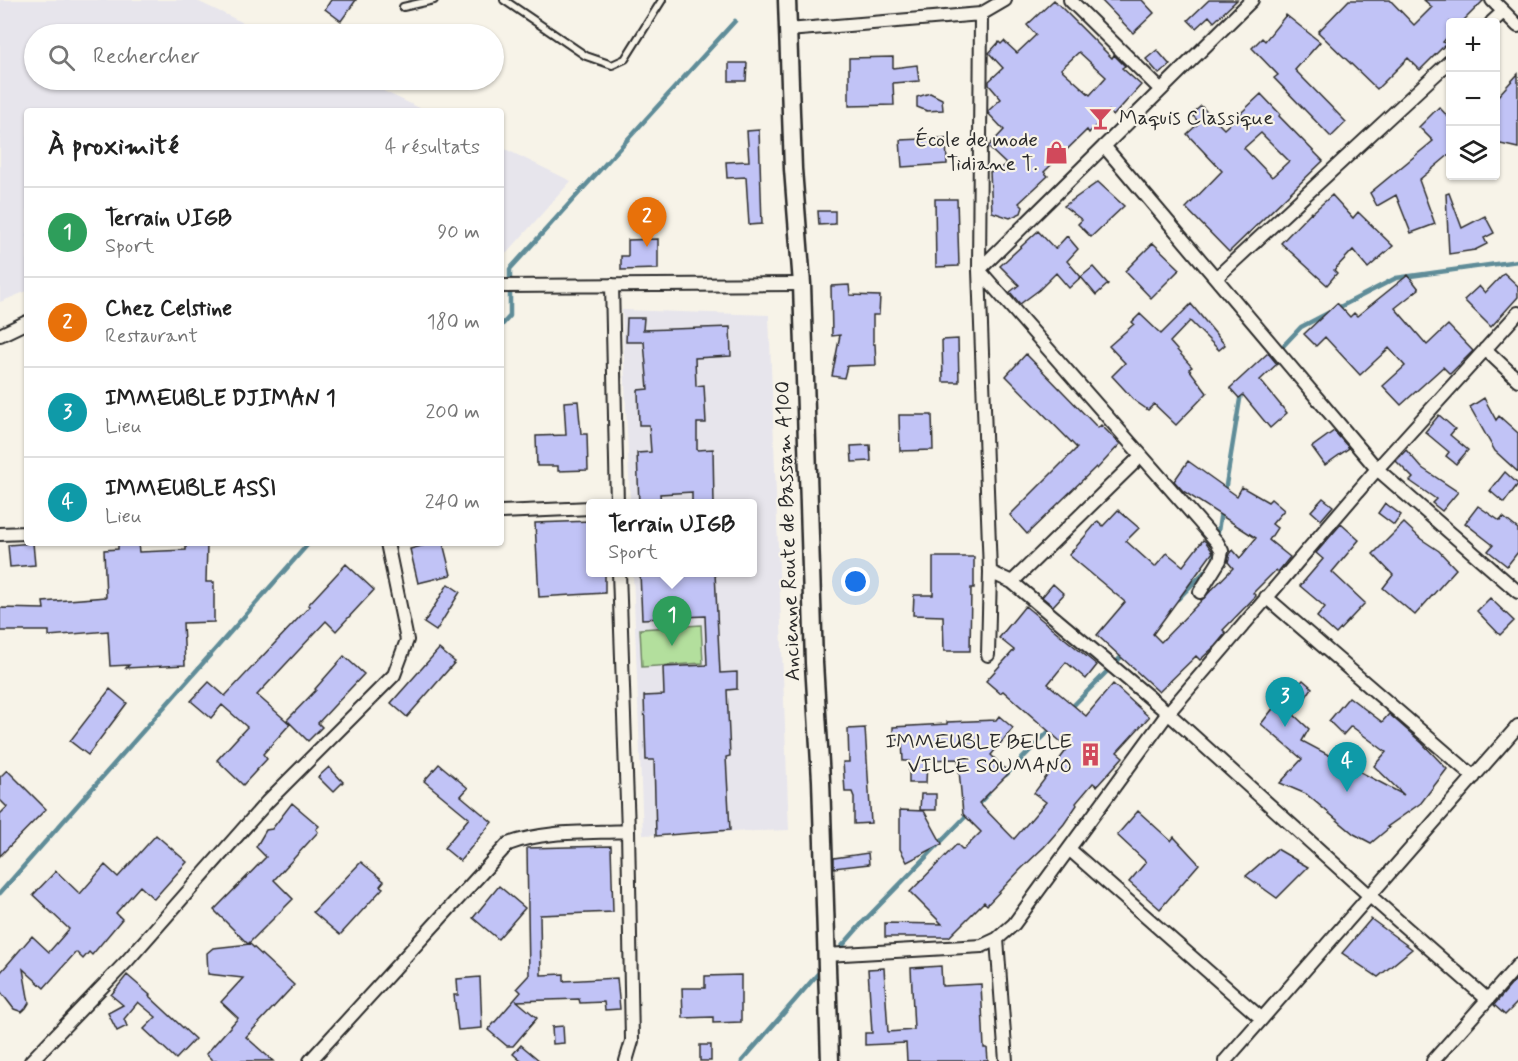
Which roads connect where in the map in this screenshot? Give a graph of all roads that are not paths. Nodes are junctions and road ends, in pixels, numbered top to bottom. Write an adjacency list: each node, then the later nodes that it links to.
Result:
1 (434, 0): 9 (lane)
2 (504, 0): 3 (lane)
3 (662, 0)
4 (787, 0): 14 (main road, Ancienne Route de Bassam A100)
5 (1005, 0): 11 (street)
6 (1070, 0): 16 (street)
7 (1252, 0): 16 (street)
8 (1492, 0): 10 (street)
9 (403, 7)
10 (1503, 12): 12 (street); 13 (street)
11 (981, 14): 14 (street); 18 (street)
12 (1496, 18)
13 (1518, 26)
14 (788, 30): 20 (main road, Ancienne Route de Bassam A100)
15 (1446, 65): 19 (street)
16 (1161, 90): 17 (street)
17 (1104, 146): 18 (street); 19 (street)
18 (979, 270): 28 (street); 36 (street)
19 (1216, 278): 29 (street)
20 (802, 284): 21 (street); 50 (main road, Ancienne Route de Bassam A100)
21 (612, 285): 22 (street); 30 (street)
22 (504, 286)
23 (1518, 313): 26 (street)
24 (24, 323): 25 (street)
25 (0, 335)
26 (1485, 349): 27 (street); 29 (street)
27 (1518, 381)
28 (1141, 456): 38 (street); 39 (street)
29 (1377, 469): 40 (street); 41 (street)
30 (617, 499)
31 (586, 508): 32 (street)
32 (504, 512)
33 (24, 533): 34 (street)
34 (0, 534)
35 (388, 546): 54 (street)
36 (990, 572): 38 (street); 42 (street)
37 (619, 577): 46 (street)
38 (1012, 582): 43 (street)
39 (1200, 592)
40 (1518, 592)
41 (1266, 597): 43 (street); 45 (street)
42 (988, 655)
43 (1168, 713): 47 (street); 48 (street)
44 (1518, 726): 45 (street)
45 (1474, 777): 48 (street)
46 (628, 831): 55 (street); 56 (street)
47 (1069, 849): 49 (street); 53 (street)
48 (1370, 896): 52 (street); 53 (street)
49 (998, 939): 50 (street); 58 (street)
50 (826, 955): 57 (main road, Ancienne Route de Bassam A100)
51 (1518, 965): 52 (street)
52 (1487, 999): 60 (street)
53 (1262, 1018): 59 (street)
54 (31, 1061)
55 (310, 1061)
56 (626, 1061)
57 (830, 1061)
58 (1006, 1061)
59 (1225, 1061)
60 (1433, 1061)

